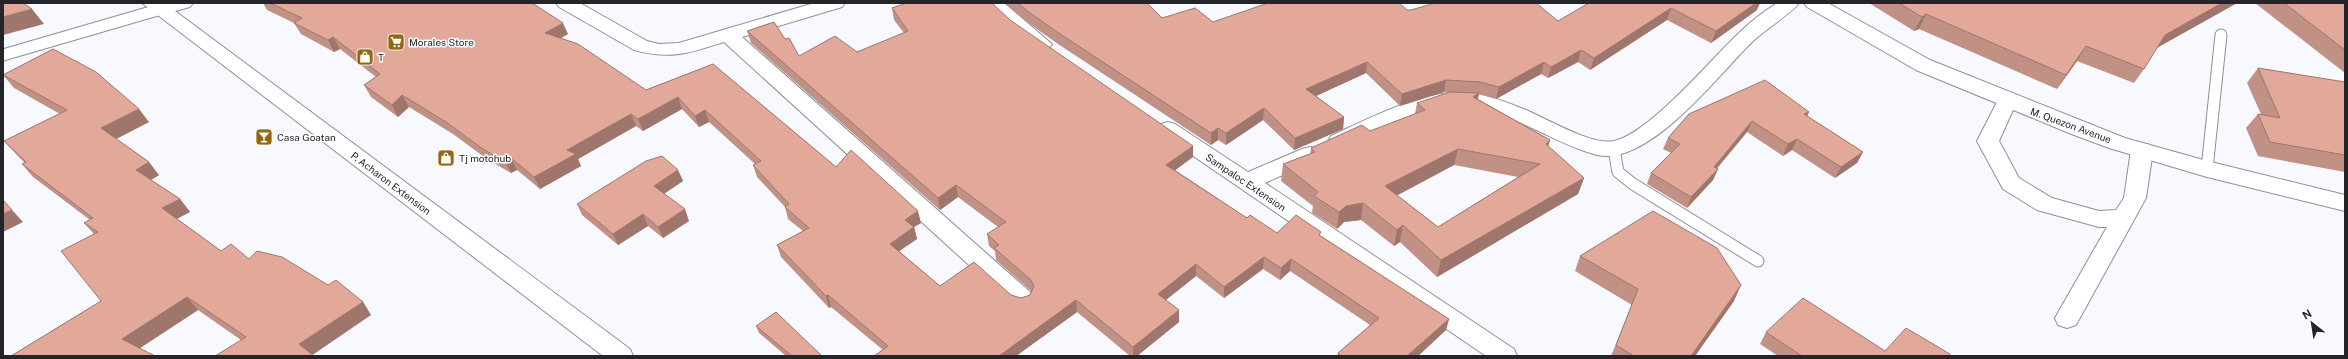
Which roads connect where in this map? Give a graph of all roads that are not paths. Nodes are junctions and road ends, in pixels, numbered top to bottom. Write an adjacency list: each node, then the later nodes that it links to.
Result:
1 (183, 3): 7 (street)
2 (566, 3): 9 (street)
3 (835, 3): 9 (street)
4 (992, 3): 10 (street)
5 (1790, 3): 14 (street)
6 (1814, 3): 12 (street, M. Quezon Avenue)
7 (156, 6): 11 (lane); 23 (street, P. Acharon Extension)
8 (2221, 35): 16 (lane)
9 (729, 36): 21 (street)
10 (1056, 53)
11 (3, 56)
12 (2007, 101): 15 (street, M. Quezon Avenue); 19 (street)
13 (1148, 116): 17 (street, Sampaloc Extension)
14 (1614, 149): 17 (street); 20 (lane)
15 (2142, 150): 16 (street, M. Quezon Avenue); 19 (street)
16 (2208, 169): 18 (street, M. Quezon Avenue)
17 (1247, 182): 24 (street, Sampaloc Extension)
18 (2345, 203)
19 (2123, 218): 22 (street)
20 (1758, 261)
21 (1022, 299)
22 (2067, 318)
23 (621, 356)
24 (1505, 356)

